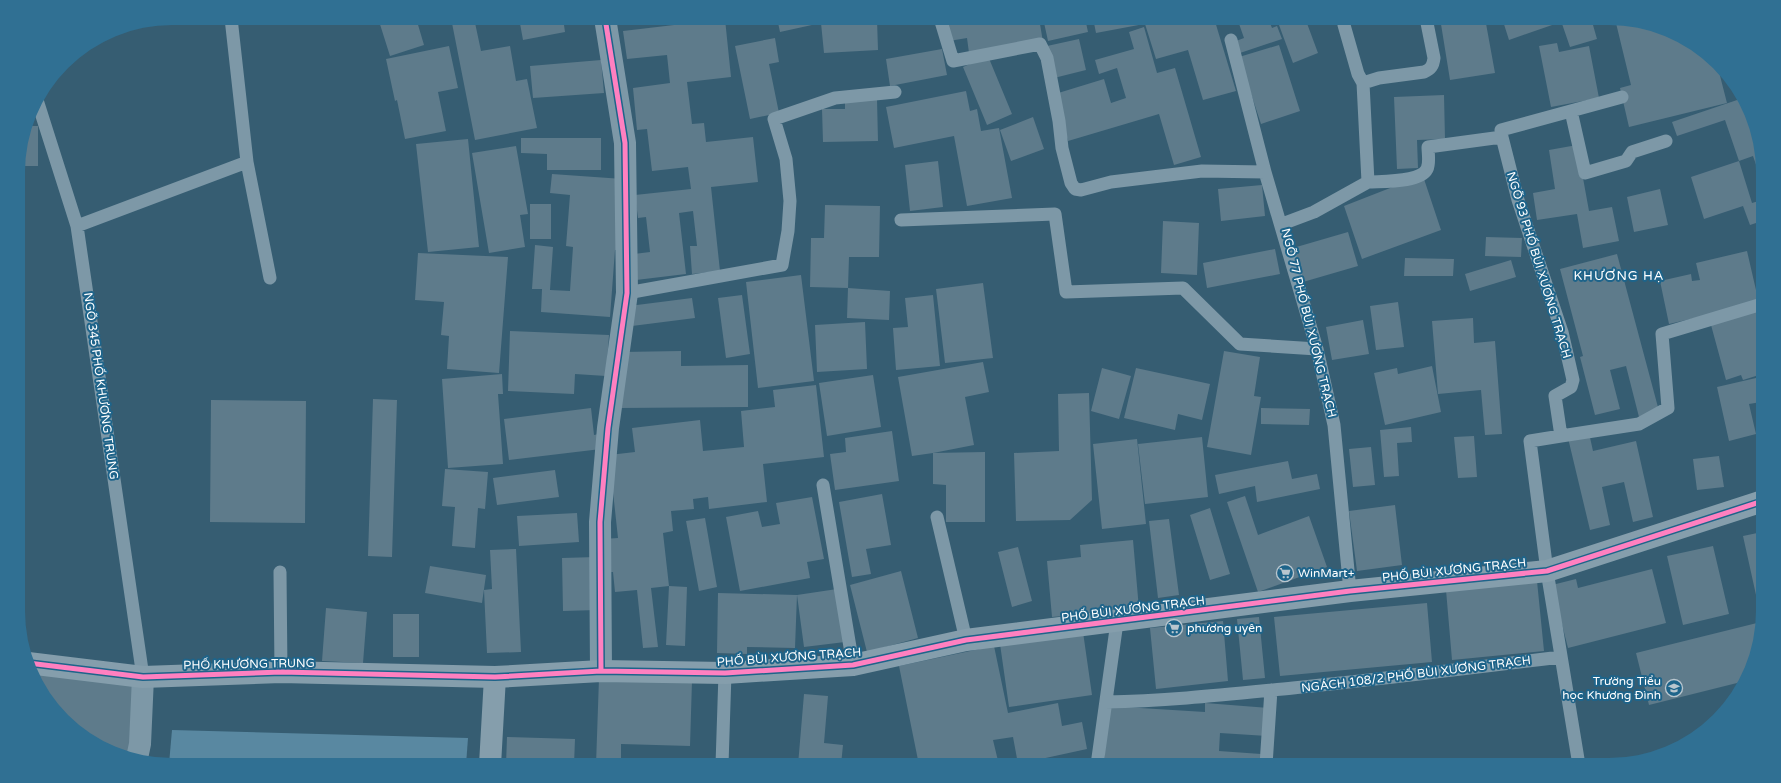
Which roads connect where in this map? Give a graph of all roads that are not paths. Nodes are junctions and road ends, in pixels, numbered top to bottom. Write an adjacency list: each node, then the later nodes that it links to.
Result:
1 (231, 25): 14 (lane)
2 (606, 25): 21 (street)
3 (942, 25): 15 (lane)
4 (1344, 25): 7 (lane)
5 (1427, 25): 7 (lane)
6 (1231, 40): 15 (lane)
7 (1363, 83): 16 (lane)
8 (895, 92): 21 (lane)
9 (1622, 97): 11 (lane)
10 (40, 108): 19 (lane, NGÕ 345 PHỐ KHƯƠNG TRUNG)
11 (1571, 111): 12 (lane); 13 (lane)
12 (1502, 137): 16 (lane); 24 (lane, NGÕ 93 PHỐ BÙI XƯƠNG TRẠCH)
13 (1666, 141)
14 (247, 162): 19 (lane); 20 (lane)
15 (1265, 172): 18 (lane)
16 (1368, 182): 18 (lane, NGÕ 77 PHỐ BÙI XƯƠNG TRẠCH)
17 (901, 220): 23 (lane)
18 (1282, 224): 23 (lane, NGÕ 77 PHỐ BÙI XƯƠNG TRẠCH)
19 (77, 226): 39 (lane, NGÕ 345 PHỐ KHƯƠNG TRUNG)
20 (270, 278)
21 (627, 293): 36 (street)
22 (1756, 306): 24 (lane)
23 (1317, 349): 30 (lane, NGÕ 77 PHỐ BÙI XƯƠNG TRẠCH)
24 (1561, 436): 28 (lane)
25 (823, 485): 35 (lane)
26 (1756, 502): 28 (street, PHỐ BÙI XƯƠNG TRẠCH)
27 (937, 517): 32 (lane)
28 (1547, 571): 30 (street, PHỐ BÙI XƯƠNG TRẠCH); 33 (lane)
29 (280, 572): 37 (lane)
30 (1350, 591): 31 (street, PHỐ BÙI XƯƠNG TRẠCH)
31 (1117, 622): 32 (street, PHỐ BÙI XƯƠNG TRẠCH); 42 (lane)
32 (966, 640): 35 (street, PHỐ BÙI XƯƠNG TRẠCH)
33 (1561, 657): 41 (lane, NGÁCH 108/2 PHỐ BÙI XƯƠNG TRẠCH); 48 (lane)
34 (35, 664): 39 (street, PHỐ KHƯƠNG TRUNG)
35 (853, 665): 38 (street, PHỐ BÙI XƯƠNG TRẠCH)
36 (601, 671): 38 (street, PHỐ BÙI XƯƠNG TRẠCH); 40 (street, PHỐ BÙI XƯƠNG TRẠCH)
37 (281, 672): 39 (street, PHỐ KHƯƠNG TRUNG); 40 (street, PHỐ KHƯƠNG TRUNG)
38 (725, 673): 45 (lane)
39 (143, 677): 43 (street)
40 (495, 677): 44 (street)
41 (1271, 690): 42 (lane, NGÁCH 108/2 PHỐ BÙI XƯƠNG TRẠCH); 47 (lane)
42 (1106, 702): 46 (lane)
43 (138, 754)
44 (490, 758)
45 (722, 758)
46 (1098, 758)
47 (1266, 758)
48 (1578, 758)

